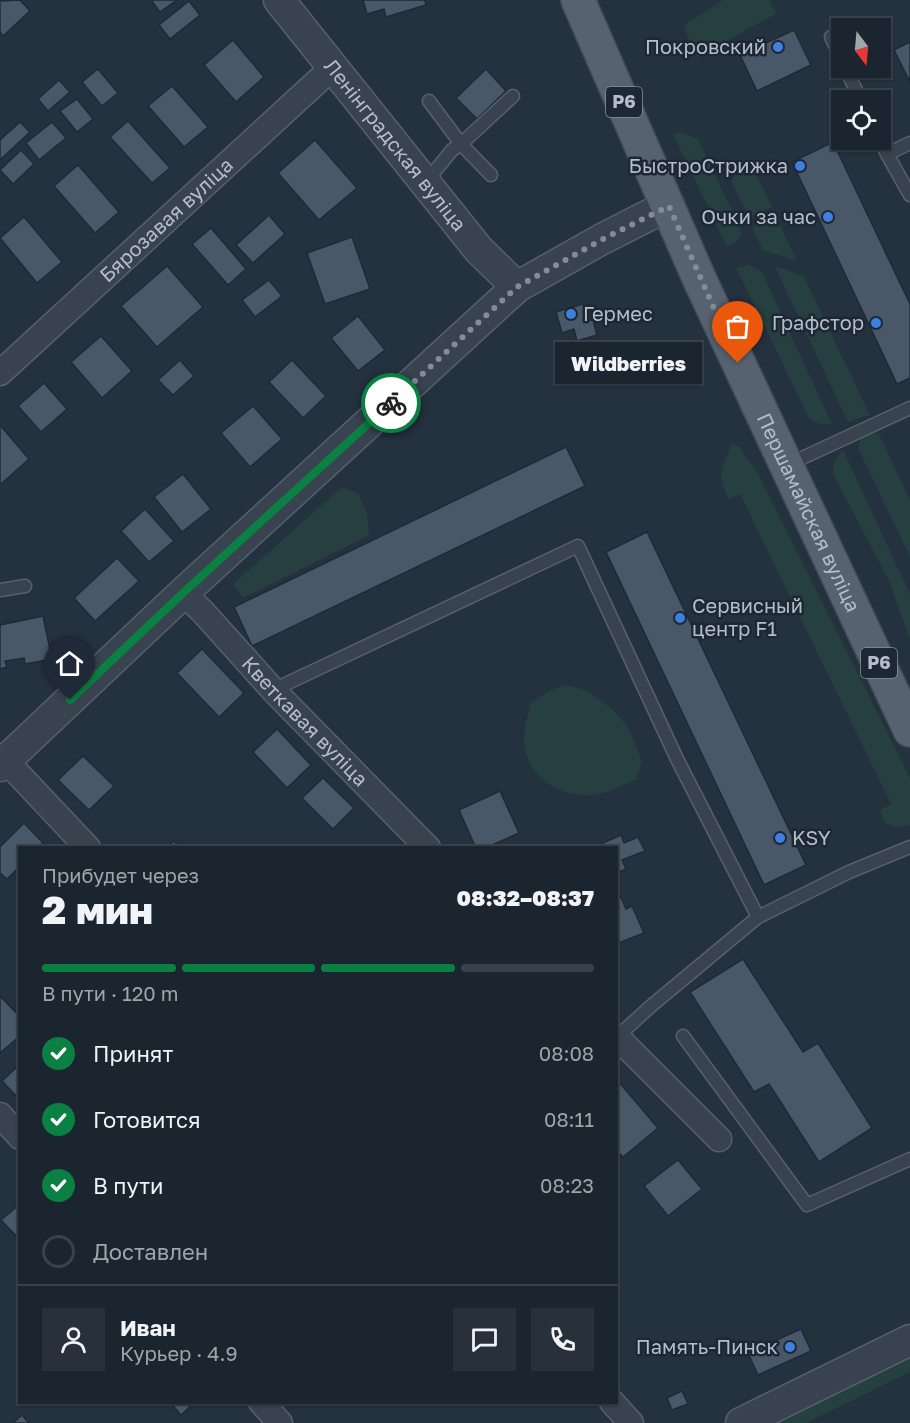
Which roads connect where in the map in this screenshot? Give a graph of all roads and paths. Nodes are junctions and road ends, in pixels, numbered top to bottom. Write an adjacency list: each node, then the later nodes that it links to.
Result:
1 (279, 0): 3 (street, Ленінградская вуліца)
2 (578, 0): 13 (main road, Першамайская вуліца / Р6)
3 (333, 67): 11 (street, Ленінградская вуліца); 15 (street, Бярозавая вуліца)
4 (513, 96): 7 (lane)
5 (429, 101): 7 (lane)
6 (910, 143): 9 (lane)
7 (461, 144): 10 (lane); 11 (lane)
8 (885, 150): 9 (lane)
9 (887, 154): 12 (lane)
10 (490, 175)
11 (426, 182): 14 (street, Ленінградская вуліца)
12 (910, 195)
13 (669, 206): 14 (street); 17 (main road, Першамайская вуліца / Р6)
14 (517, 287): 20 (street)
15 (0, 374)
16 (910, 408): 17 (lane)
17 (786, 466): 22 (main road, Першамайская вуліца / Р6)
18 (25, 586): 19 (lane)
19 (0, 590)
20 (183, 593): 21 (street, Кветкавая вуліца); 23 (street)
21 (273, 690): 25 (street, Кветкавая вуліца); 27 (lane)
22 (910, 730)
23 (3, 764): 24 (street)
24 (86, 846)
25 (426, 846)
26 (910, 847): 27 (lane)
27 (758, 917): 28 (lane)
28 (618, 1035)
29 (682, 1036): 34 (lane)
30 (618, 1037): 33 (street)
31 (0, 1115): 32 (street)
32 (18, 1135)
33 (719, 1139)
34 (910, 1159)
35 (910, 1340): 40 (street)
36 (263, 1404): 38 (street)
37 (614, 1404): 39 (street)
38 (280, 1423)
39 (631, 1423)
40 (741, 1423)

